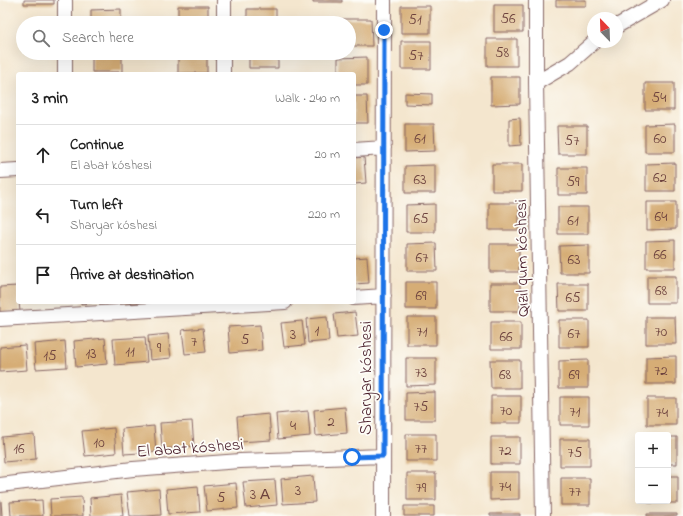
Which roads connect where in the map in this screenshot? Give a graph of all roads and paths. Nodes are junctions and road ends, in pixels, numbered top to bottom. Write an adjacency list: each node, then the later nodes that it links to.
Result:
1 (66, 0): 6 (street)
2 (224, 0): 7 (street)
3 (384, 0): 15 (street, Sharyar kóshesi)
4 (536, 0): 14 (street, Qızıl qum kóshesi)
5 (662, 0): 8 (street)
6 (65, 16)
7 (224, 16)
8 (623, 23)
9 (587, 48): 14 (street)
10 (65, 60): 12 (street)
11 (224, 60): 13 (street)
12 (65, 72)
13 (223, 72)
14 (536, 84): 26 (street, Qızıl qum kóshesi)
15 (384, 148): 16 (street); 19 (street, Sharyar kóshesi)
16 (356, 150)
17 (16, 170): 18 (street)
18 (0, 171)
19 (384, 296): 20 (street); 23 (street, Sharyar kóshesi)
20 (356, 298)
21 (251, 304): 22 (street)
22 (0, 319)
23 (383, 456): 24 (street, El abat kóshesi); 25 (street, Sharyar kóshesi)
24 (0, 485)
25 (383, 516)
26 (543, 516)

